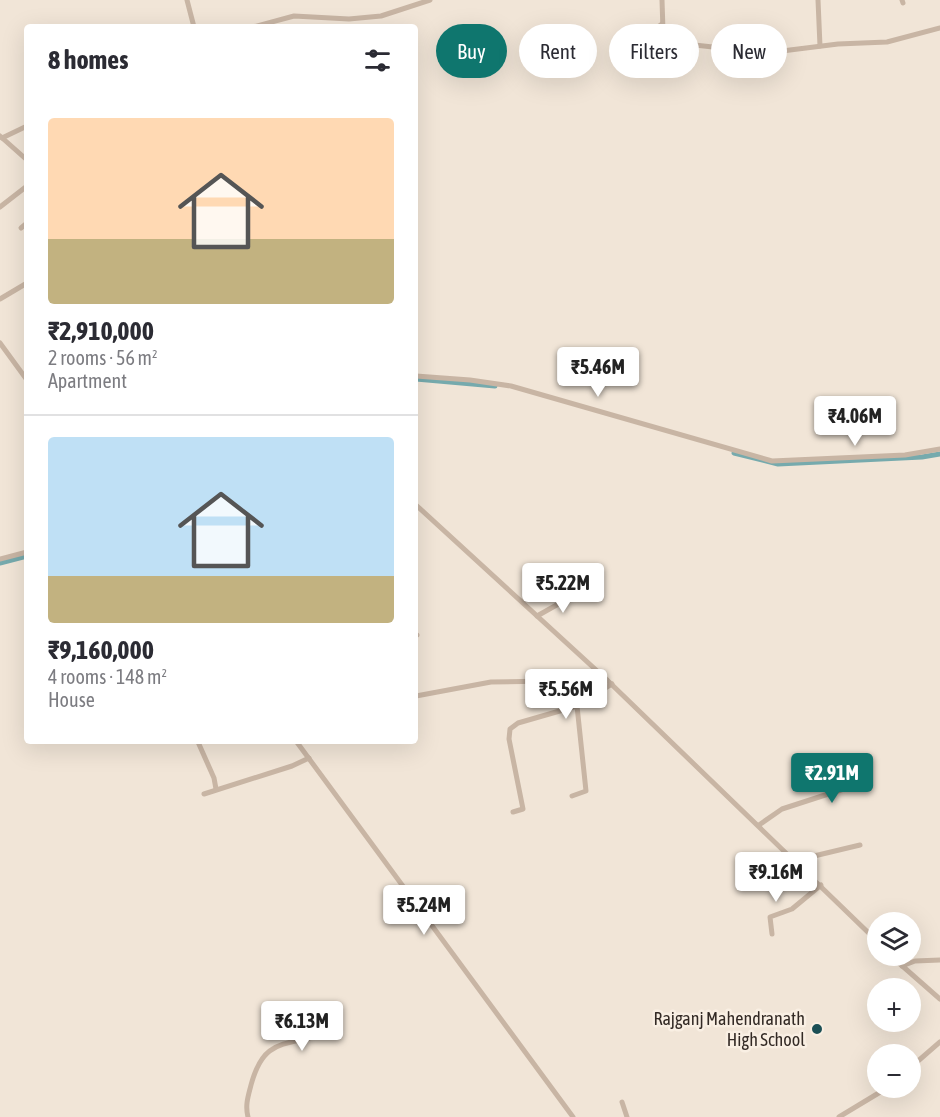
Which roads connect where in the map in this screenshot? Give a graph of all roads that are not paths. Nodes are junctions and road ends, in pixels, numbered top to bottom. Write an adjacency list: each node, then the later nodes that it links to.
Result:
1 (187, 0): 5 (street)
2 (430, 0): 6 (street)
3 (662, 0): 7 (street)
4 (818, 0): 10 (street)
5 (193, 24)
6 (266, 24)
7 (662, 24)
8 (940, 28): 10 (street)
9 (699, 44): 10 (street)
10 (820, 45)
11 (24, 127): 12 (street)
12 (1, 137): 13 (street)
13 (24, 157)
14 (24, 188): 15 (street)
15 (0, 207)
16 (24, 226): 17 (street)
17 (21, 228)
18 (24, 285): 19 (street)
19 (0, 299)
20 (0, 343): 21 (street)
21 (24, 376)
22 (418, 376): 23 (street)
23 (940, 449)
24 (418, 511): 28 (street)
25 (24, 553): 26 (street)
26 (0, 559)
27 (578, 593): 28 (street)
28 (537, 616): 29 (street)
29 (607, 680): 30 (street); 31 (street)
30 (612, 684): 32 (street); 41 (street)
31 (418, 696)
32 (577, 706): 39 (street); 40 (street)
33 (199, 744): 37 (street)
34 (298, 744): 36 (street)
35 (868, 756): 41 (street)
36 (309, 758): 37 (street); 57 (street)
37 (216, 789): 38 (street)
38 (204, 794)
39 (572, 796)
40 (513, 812)
41 (759, 825): 43 (street)
42 (860, 844): 43 (street)
43 (804, 868): 44 (street)
44 (821, 885): 45 (street); 46 (street)
45 (867, 931)
46 (772, 934)
47 (940, 960): 48 (street)
48 (921, 961)
49 (902, 966): 50 (street)
50 (940, 999)
51 (320, 1035): 56 (street)
52 (940, 1042): 53 (street)
53 (921, 1058)
54 (870, 1098): 59 (street)
55 (622, 1102): 58 (street)
56 (248, 1117)
57 (573, 1117)
58 (627, 1117)
59 (839, 1117)

